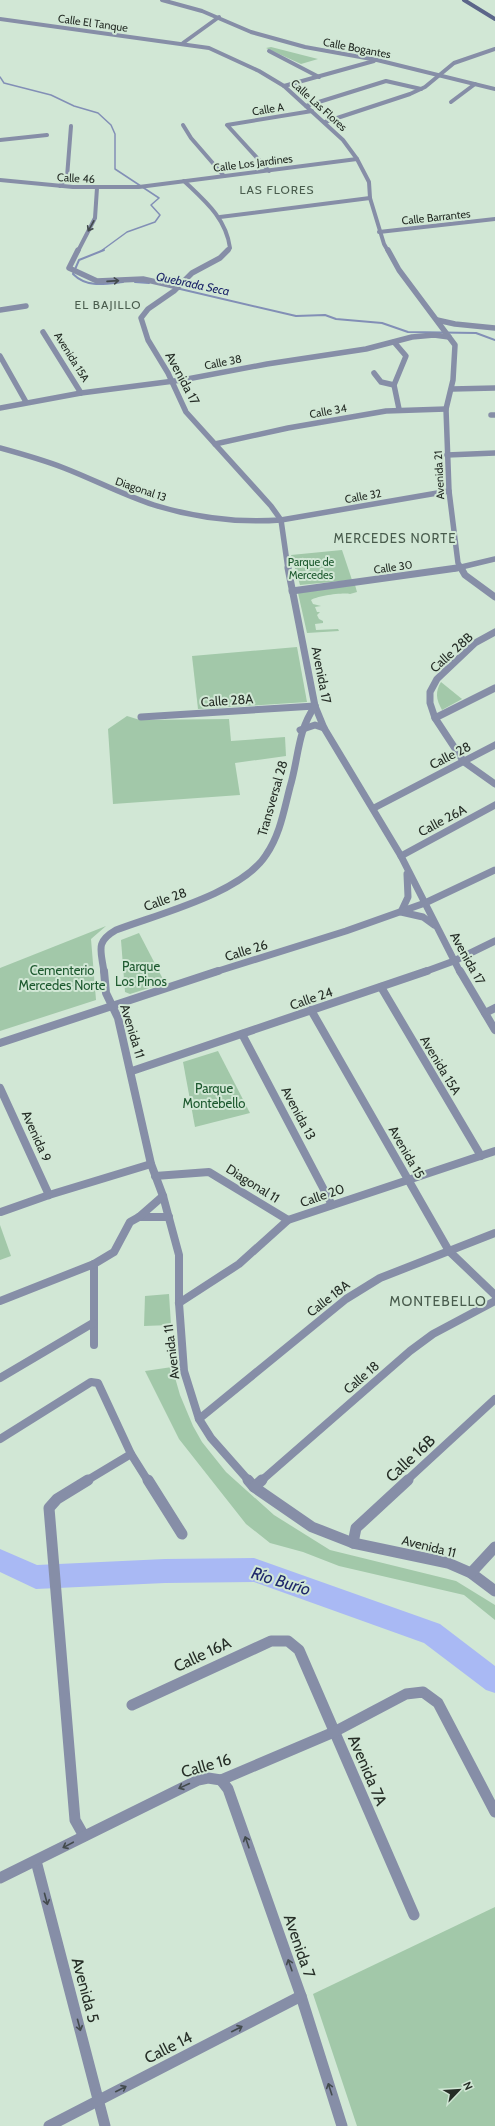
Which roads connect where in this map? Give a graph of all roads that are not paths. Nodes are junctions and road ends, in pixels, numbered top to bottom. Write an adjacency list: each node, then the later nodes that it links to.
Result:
1 (162, 0): 3 (street, Calle Bogantes)
2 (464, 0): 5 (main road)
3 (220, 17): 6 (street); 9 (street, Calle Bogantes)
4 (0, 19): 6 (street, Calle El Tanque)
5 (495, 19)
6 (183, 44): 13 (street, Calle Las Flores)
7 (495, 49): 10 (street)
8 (269, 50): 11 (street)
9 (377, 60): 10 (street, Calle Bogantes); 11 (street)
10 (439, 74): 12 (street, Calle Bogantes); 14 (street)
11 (319, 77): 13 (street)
12 (475, 84): 15 (street, Calle Bogantes); 16 (street)
13 (284, 86): 17 (street, Calle Las Flores)
14 (421, 89): 17 (street); 19 (street)
15 (495, 89)
16 (452, 102)
17 (306, 106): 18 (street, Calle Las Flores)
18 (312, 111): 19 (street, Calle Las Flores); 25 (street, Calle A)
19 (325, 122): 24 (street, Calle Las Flores)
20 (183, 125): 26 (street)
21 (71, 126): 29 (street)
22 (47, 135): 23 (street)
23 (0, 140)
24 (357, 159): 25 (street, Calle Los Jardines); 32 (street, Calle Las Flores)
25 (269, 171): 26 (street, Calle Los Jardines)
26 (224, 176): 28 (street, Calle Los Jardines)
27 (0, 180): 29 (street, Calle 46)
28 (184, 181): 30 (street, Calle Los Jardines); 33 (street)
29 (60, 186): 31 (street, Calle 46)
30 (151, 187): 31 (street, Calle 46)
31 (97, 188): 36 (street, one-way to 36)
32 (370, 198): 33 (street); 35 (street, Calle Las Flores)
33 (220, 217): 36 (street)
34 (495, 219): 35 (street, Calle Barrantes)
35 (379, 232): 39 (street, Calle Las Flores)
36 (176, 289): 47 (street, Avenida 17)
37 (26, 306): 38 (street)
38 (0, 310)
39 (437, 320): 40 (street); 43 (street, Calle Las Flores)
40 (455, 324): 41 (street); 43 (street, Calle 38)
41 (495, 328)
42 (43, 332): 51 (street, Avenida 15A)
43 (445, 332): 44 (street, Calle 38); 50 (street, Avenida 21)
44 (394, 342): 47 (street, Calle 38); 48 (street)
45 (0, 356): 52 (street)
46 (374, 373): 48 (street)
47 (171, 381): 51 (street, Calle 38); 56 (street, Avenida 17)
48 (394, 385): 54 (street)
49 (495, 388): 50 (street)
50 (452, 389): 55 (street, Avenida 21)
51 (82, 393): 52 (street, Calle 38)
52 (26, 402): 53 (street, Calle 38)
53 (0, 408)
54 (399, 409): 55 (street, Calle 34); 56 (street, Calle 34)
55 (446, 410): 59 (street, Avenida 21)
56 (215, 444): 61 (street, Avenida 17)
57 (0, 448): 61 (street, Diagonal 13)
58 (495, 453): 59 (street)
59 (447, 455): 60 (street, Avenida 21)
60 (448, 491): 61 (street, Calle 32); 63 (street, Avenida 21)
61 (281, 520): 64 (street, Avenida 17)
62 (495, 559): 63 (street, Calle 30)
63 (460, 568): 64 (street, Calle 30); 65 (street)
64 (292, 591): 68 (street, Avenida 17)
65 (495, 597)
66 (495, 632): 70 (street, Calle 28B)
67 (495, 688): 70 (street)
68 (315, 706): 69 (street, Calle 28A); 71 (street, Avenida 17); 72 (street, Transversal 28)
69 (142, 717)
70 (435, 718): 74 (street)
71 (324, 728): 72 (street); 77 (street, Avenida 17)
72 (300, 730): 81 (street, Transversal 28)
73 (495, 745): 74 (street, Calle 28)
74 (464, 762): 75 (street); 77 (street, Calle 28)
75 (495, 784)
76 (495, 805): 78 (street, Calle 26A)
77 (374, 808): 78 (street, Avenida 17)
78 (401, 856): 79 (street, Avenida 17)
79 (406, 867): 82 (street, Avenida 17); 83 (street)
80 (495, 870): 82 (street, Calle 26)
81 (235, 885): 85 (street, Calle 28)
82 (425, 903): 83 (street, Calle 26); 84 (street, Avenida 17)
83 (401, 912): 84 (street); 89 (street, Calle 26)
84 (439, 932): 87 (street, Avenida 17)
85 (104, 937): 89 (street, Avenida 11)
86 (495, 941): 87 (street, Calle 24)
87 (454, 961): 88 (street, Calle 24); 92 (street, Avenida 17)
88 (381, 987): 91 (street, Calle 24); 99 (street, Avenida 15A)
89 (112, 1007): 95 (street, Calle 26); 96 (street, Avenida 11)
90 (495, 1008): 92 (street)
91 (311, 1010): 94 (street, Calle 24); 102 (street, Avenida 15)
92 (485, 1013): 93 (street, Avenida 17)
93 (495, 1030)
94 (242, 1034): 96 (street, Calle 24); 105 (street, Avenida 13)
95 (0, 1043)
96 (132, 1071): 100 (street, Avenida 11)
97 (0, 1088): 103 (street, Avenida 9)
98 (495, 1152): 99 (street, Calle 20)
99 (481, 1156): 102 (street, Calle 20)
100 (151, 1164): 101 (street, Avenida 11); 103 (street)
101 (155, 1176): 104 (street, Avenida 11); 109 (street, Diagonal 11)
102 (408, 1182): 105 (street, Calle 20); 111 (street, Avenida 15)
103 (48, 1195): 106 (street)
104 (163, 1196): 107 (street); 108 (street, Avenida 11)
105 (332, 1205): 109 (street, Calle 20)
106 (1, 1212)
107 (139, 1217): 108 (street); 112 (street)
108 (169, 1218): 116 (street, Avenida 11)
109 (288, 1220): 116 (street, Calle 20)
110 (495, 1233): 111 (street, Calle 18A)
111 (449, 1251): 113 (street, Avenida 15); 121 (street, Calle 18A)
112 (94, 1264): 114 (street); 117 (street)
113 (495, 1295)
114 (0, 1301)
115 (495, 1301): 124 (street, Calle 18)
116 (179, 1303): 121 (street, Avenida 11)
117 (93, 1323): 118 (street); 119 (street)
118 (94, 1345)
119 (0, 1378)
120 (495, 1399): 126 (street, Calle 16B)
121 (199, 1419): 124 (street, Avenida 11)
122 (0, 1439): 123 (street)
123 (131, 1454): 125 (street); 135 (street)
124 (254, 1486): 126 (street, Avenida 11)
125 (182, 1534)
126 (353, 1543): 128 (street, Avenida 11)
127 (495, 1547): 128 (street)
128 (471, 1573): 129 (street, Avenida 11)
129 (495, 1591)
130 (288, 1641): 131 (street, Calle 16A); 132 (street, Avenida 7A)
131 (132, 1705)
132 (334, 1732): 133 (street, Calle 16); 134 (street, Calle 16); 138 (street, Avenida 7A)
133 (221, 1780): 135 (street, Calle 16, one-way to 135); 139 (street, Avenida 7, one-way to 133)
134 (495, 1812)
135 (84, 1836): 136 (street, Calle 16, one-way to 136)
136 (36, 1861): 137 (street, Calle 16); 140 (street, Avenida 5, one-way to 140)
137 (0, 1878)
138 (414, 1915)
139 (300, 1996): 140 (street, Calle 14, one-way to 139); 143 (street, Avenida 7, one-way to 139)
140 (98, 2101): 141 (street, Calle 14); 142 (street, Avenida 5)
141 (50, 2126)
142 (105, 2126)
143 (342, 2126)

